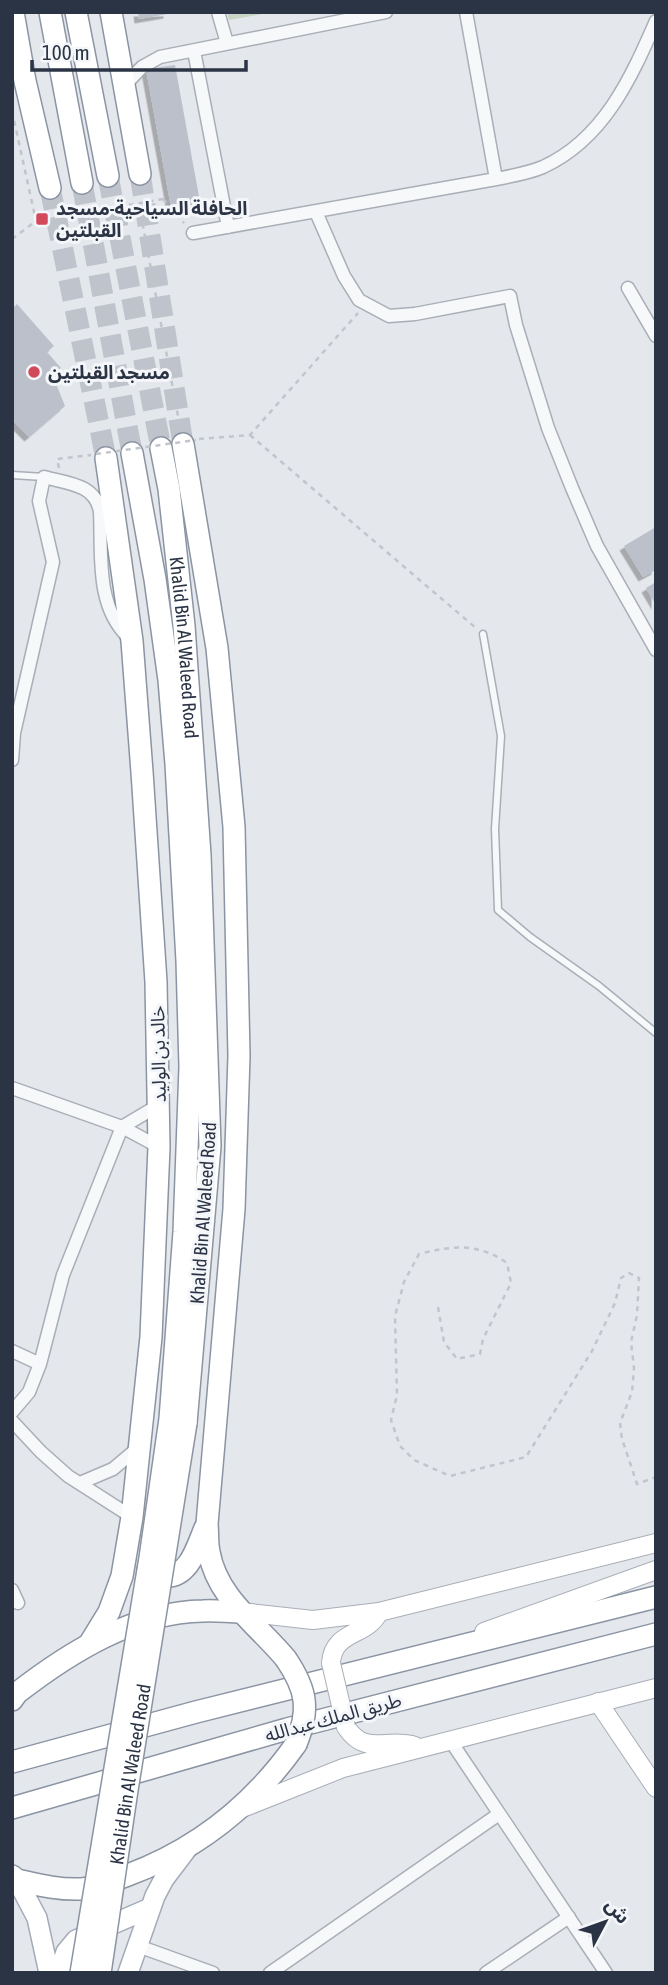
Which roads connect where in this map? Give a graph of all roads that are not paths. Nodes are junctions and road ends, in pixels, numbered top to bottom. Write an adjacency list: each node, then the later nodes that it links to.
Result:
1 (13, 12): 11 (highway)
2 (50, 12): 16 (highway)
3 (75, 12): 14 (highway)
4 (111, 12): 12 (highway)
5 (218, 12): 9 (street)
6 (386, 12): 9 (street)
7 (466, 12): 15 (street)
8 (656, 21): 15 (street)
9 (227, 43): 10 (street)
10 (194, 51): 12 (street); 19 (street)
11 (19, 82): 17 (highway)
12 (125, 85): 13 (highway)
13 (140, 174)
14 (108, 176)
15 (496, 179): 18 (street)
16 (82, 183)
17 (50, 188)
18 (316, 212): 19 (street); 31 (street)
19 (228, 227): 20 (street)
20 (192, 233)
21 (628, 288): 22 (street)
22 (656, 336)
23 (190, 442): 46 (highway)
24 (161, 448): 43 (highway, Khalid Bin Al Waleed Road)
25 (132, 453): 43 (highway, Khalid Bin Al Waleed Road)
26 (101, 456): 30 (highway, خالد بن الوليد)
27 (12, 475): 28 (lane)
28 (44, 477): 30 (street); 32 (street)
29 (483, 634): 34 (lane)
30 (132, 640): 36 (highway, خالد بن الوليد)
31 (656, 650)
32 (13, 733): 33 (street)
33 (12, 760)
34 (656, 1033)
35 (12, 1088): 37 (street)
36 (159, 1105): 37 (street); 38 (highway, خالد بن الوليد)
37 (122, 1127): 38 (street); 40 (street)
38 (159, 1147): 44 (highway, خالد بن الوليد)
39 (12, 1351): 40 (street)
40 (40, 1364): 41 (street)
41 (12, 1412)
42 (12, 1421): 45 (street)
43 (178, 1421): 75 (highway, Khalid Bin Al Waleed Road, bridge); 76 (highway, Khalid Bin Al Waleed Road, bridge)
44 (139, 1447): 45 (street); 47 (highway, خالد بن الوليد)
45 (80, 1483): 47 (street)
46 (207, 1524): 47 (highway); 53 (highway)
47 (131, 1525): 56 (highway, خالد بن الوليد)
48 (656, 1543): 54 (main road)
49 (656, 1570): 57 (main road)
50 (12, 1590): 52 (street)
51 (656, 1597): 57 (highway, طريق الملك عبدالله)
52 (18, 1603)
53 (241, 1612): 54 (main road); 56 (highway, خالد بن الوليد); 66 (highway, bridge)
54 (379, 1612): 62 (main road, bridge)
55 (656, 1634): 65 (highway, طريق الملك عبدالله)
56 (90, 1643): 59 (highway, خالد بن الوليد)
57 (404, 1660): 63 (highway, طريق الملك عبدالله)
58 (656, 1688): 60 (main road)
59 (14, 1696)
60 (597, 1702): 61 (main road); 64 (main road)
61 (450, 1740): 62 (main road); 67 (street)
62 (420, 1748): 66 (main road)
63 (12, 1762)
64 (655, 1786)
65 (12, 1808)
66 (240, 1809): 68 (highway)
67 (499, 1814): 71 (street); 79 (street)
68 (189, 1846): 69 (highway); 70 (main road)
69 (15, 1878): 73 (main road)
70 (150, 1908): 72 (main road); 74 (main road)
71 (569, 1917): 80 (street); 81 (street)
72 (138, 1946): 77 (main road); 78 (street)
73 (50, 1973)
74 (59, 1973)
75 (80, 1973)
76 (100, 1973)
77 (128, 1973)
78 (214, 1973)
79 (270, 1973)
80 (486, 1973)
81 (606, 1973)

